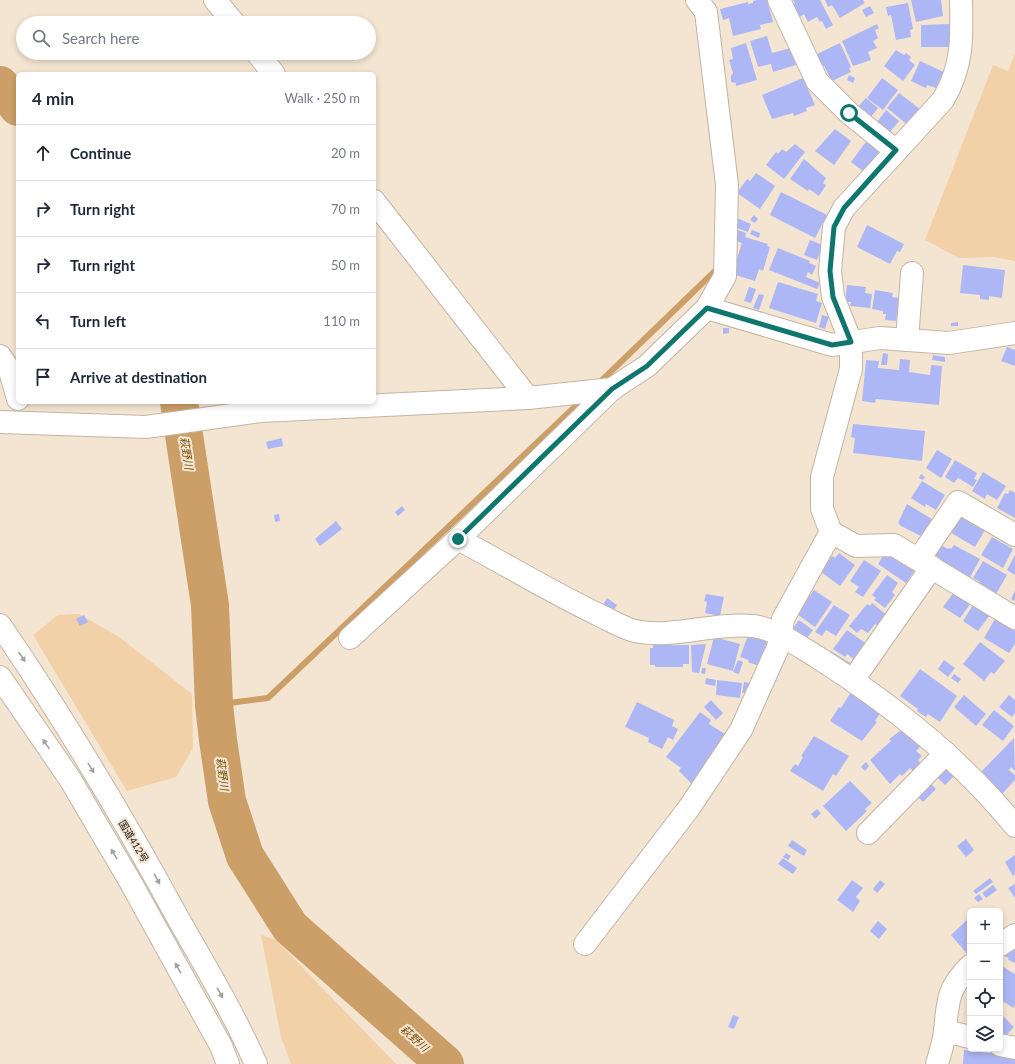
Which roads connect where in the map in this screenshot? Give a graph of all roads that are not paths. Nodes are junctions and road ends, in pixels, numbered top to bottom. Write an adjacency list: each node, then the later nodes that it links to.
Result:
1 (215, 0): 5 (main road)
2 (697, 0): 11 (main road)
3 (778, 0): 8 (main road)
4 (962, 0): 8 (main road)
5 (228, 16)
6 (263, 60): 7 (main road)
7 (272, 72)
8 (896, 150): 14 (main road)
9 (376, 204): 18 (main road)
10 (912, 273): 13 (main road)
11 (707, 308): 14 (main road); 16 (main road)
12 (1015, 333): 13 (main road)
13 (907, 340): 14 (main road)
14 (851, 342): 21 (main road)
15 (0, 356): 17 (main road)
16 (612, 389): 18 (main road); 23 (main road)
17 (16, 392)
18 (528, 398): 19 (main road)
19 (22, 412): 20 (main road)
20 (0, 422)
21 (831, 532): 24 (main road); 27 (main road)
22 (1015, 535): 24 (main road)
23 (458, 539): 27 (main road); 28 (main road)
24 (926, 563): 25 (main road); 30 (main road)
25 (1015, 618)
26 (0, 625): 43 (main road, 国道412号, one-way to 43)
27 (779, 635): 30 (main road); 35 (main road)
28 (350, 638)
29 (0, 677): 42 (main road, one-way to 29)
30 (853, 680): 31 (main road)
31 (946, 753): 32 (main road); 33 (main road)
32 (1015, 826)
33 (868, 833)
34 (1015, 935): 36 (main road)
35 (585, 944)
36 (1002, 944)
37 (967, 969): 38 (main road)
38 (945, 1031): 39 (main road); 44 (main road)
39 (967, 1036)
40 (1003, 1046): 41 (main road)
41 (1015, 1048)
42 (228, 1064)
43 (256, 1064)
44 (937, 1064)

